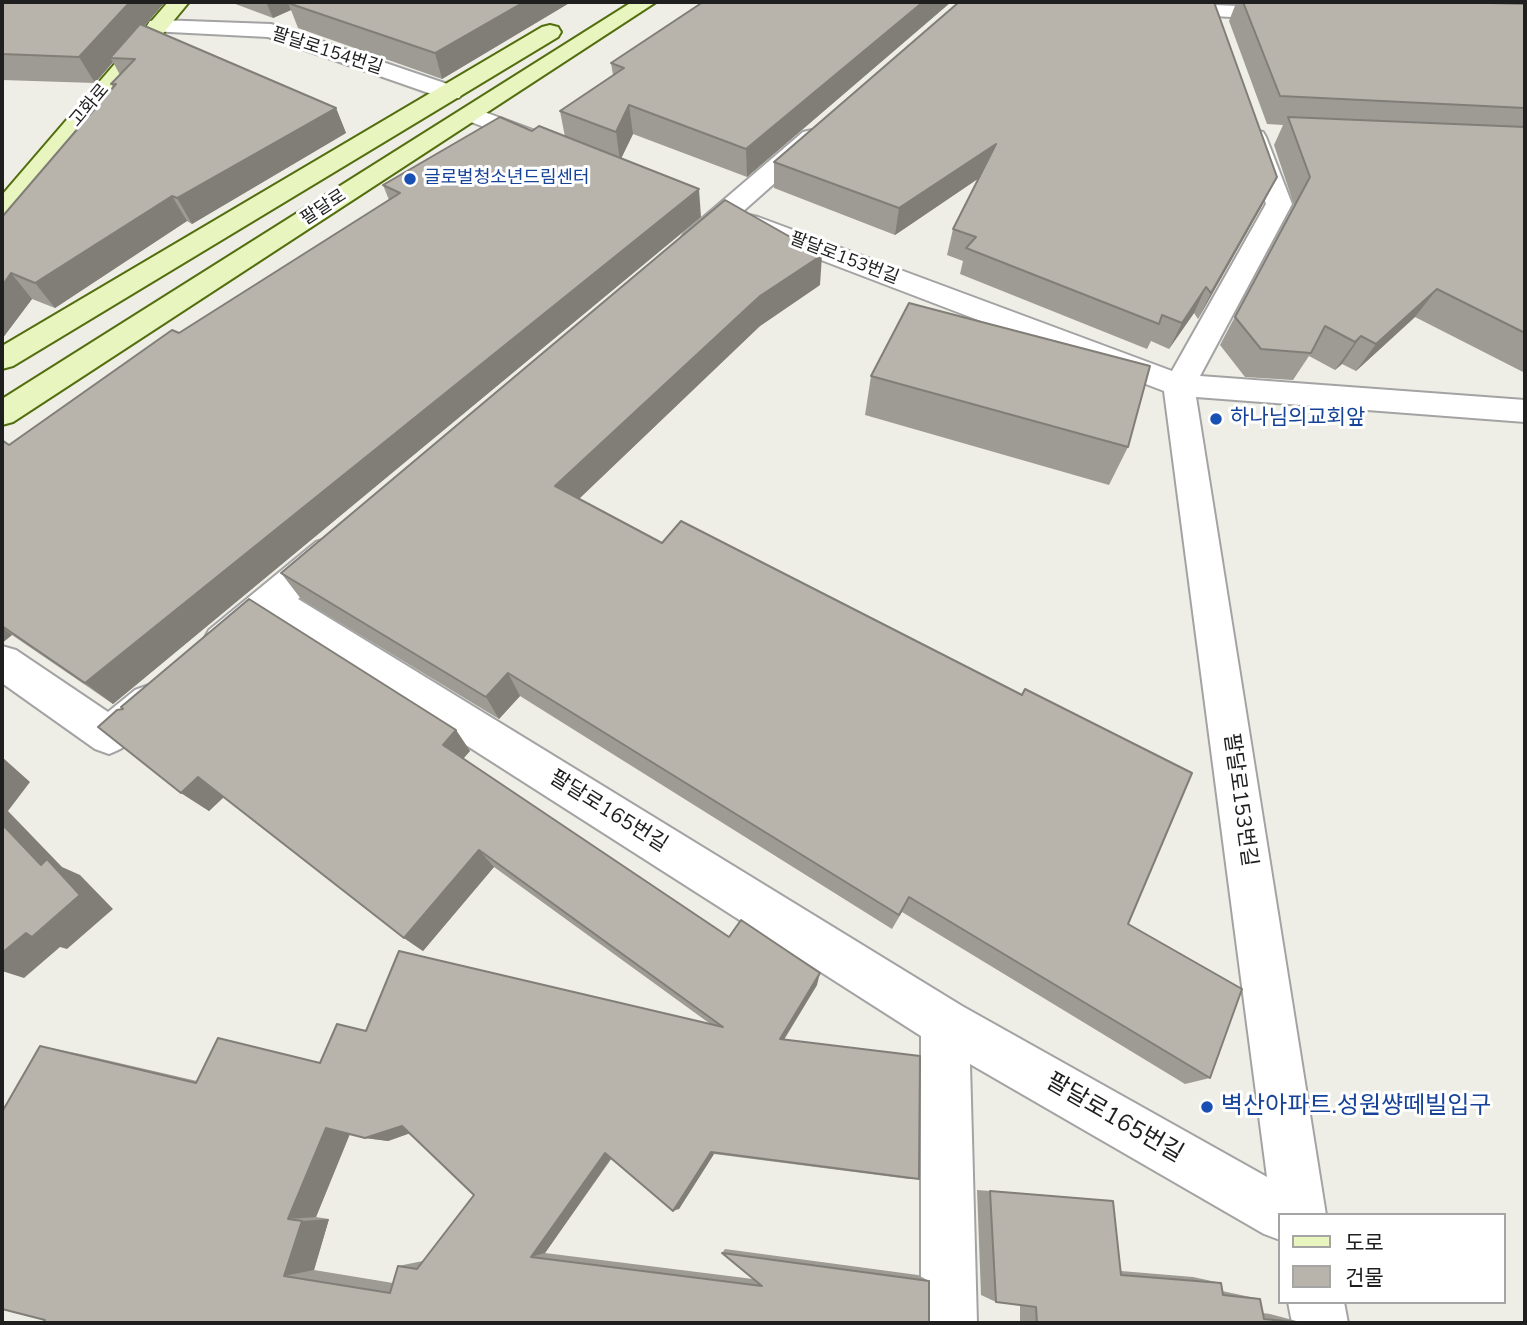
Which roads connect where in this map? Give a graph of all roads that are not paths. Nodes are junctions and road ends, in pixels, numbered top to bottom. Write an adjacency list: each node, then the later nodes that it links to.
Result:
1 (179, 2): 8 (main road, 고화로)
2 (646, 2): 12 (main road, 팔달로)
3 (1211, 6): 4 (street); 5 (street); 10 (street)
4 (1144, 8)
5 (1308, 15)
6 (294, 19): 9 (street)
7 (565, 23): 11 (main road, 팔달로)
8 (158, 26): 9 (street, 팔달로154번길); 17 (main road, 고화로)
9 (271, 31): 11 (street, 팔달로154번길)
10 (1221, 36)
11 (451, 93): 19 (main road, 팔달로)
12 (471, 114): 15 (street); 22 (main road, 팔달로)
13 (830, 122): 16 (street)
14 (1261, 131): 20 (street)
15 (560, 149)
16 (712, 209): 18 (street); 20 (street, 팔달로153번길)
17 (2, 211)
18 (672, 259)
19 (2, 359)
20 (1179, 385): 21 (street, 팔달로153번길); 28 (street, 팔달로153번길)
21 (1525, 411)
22 (2, 414)
23 (344, 538): 24 (street)
24 (270, 601): 25 (street); 26 (street, 팔달로165번길)
25 (2, 662)
26 (945, 1023): 27 (street, 팔달로165번길); 30 (street)
27 (1279, 1213)
28 (1298, 1213)
29 (1316, 1304): 31 (street)
30 (949, 1323)
31 (1321, 1323)

